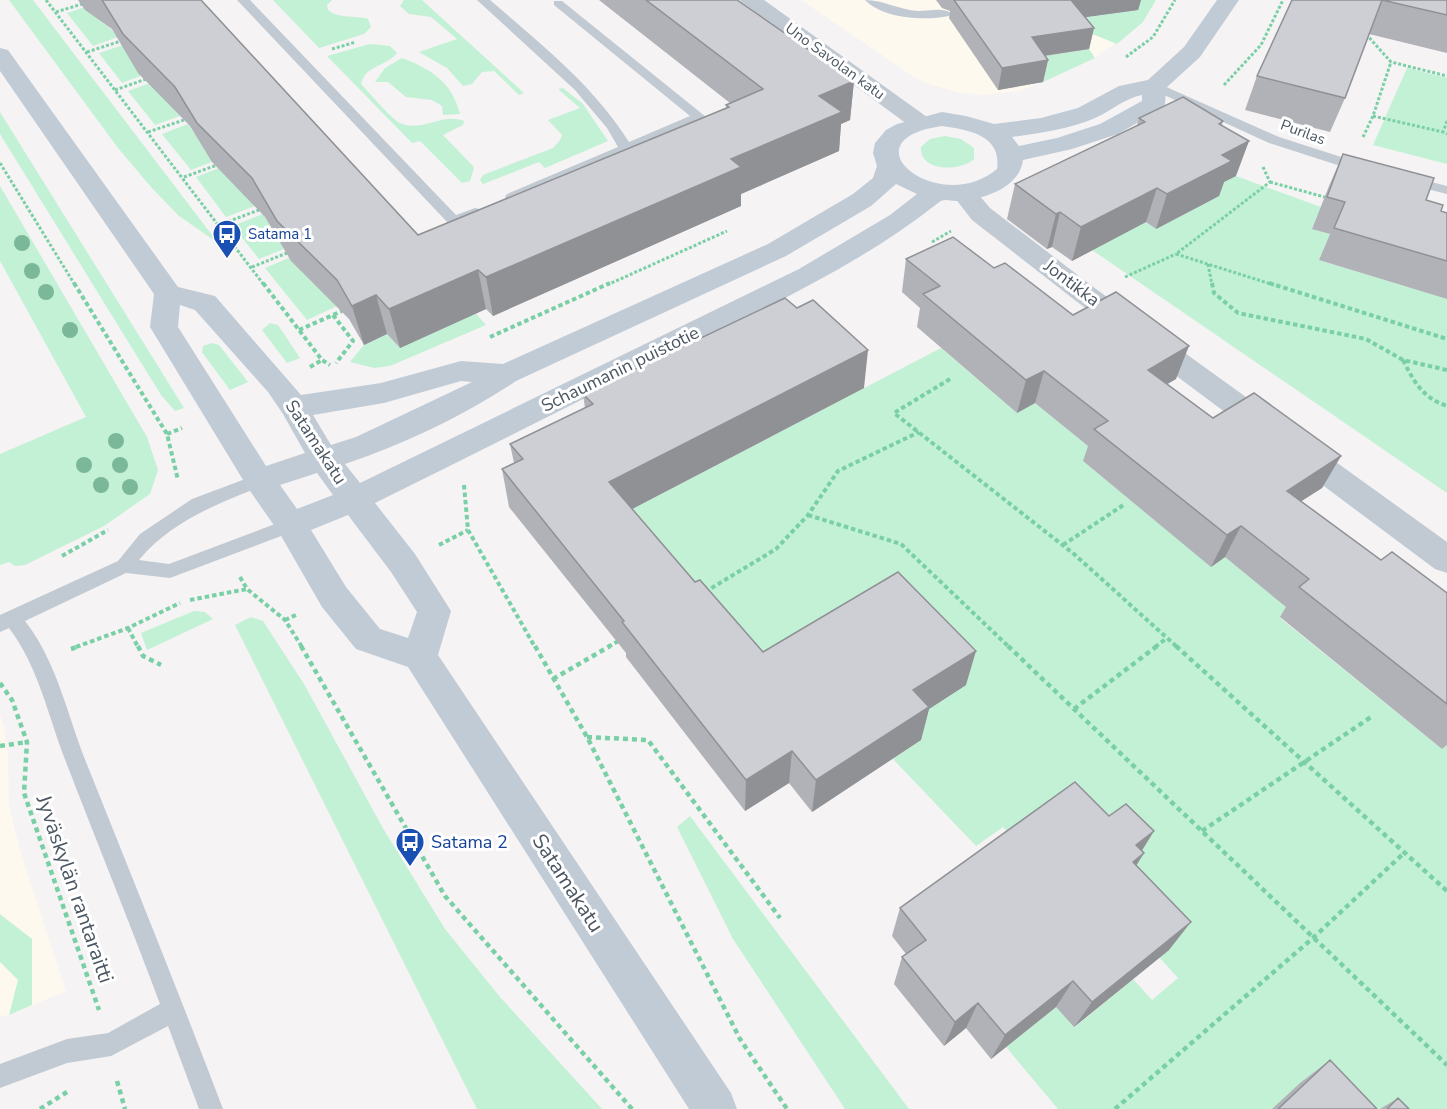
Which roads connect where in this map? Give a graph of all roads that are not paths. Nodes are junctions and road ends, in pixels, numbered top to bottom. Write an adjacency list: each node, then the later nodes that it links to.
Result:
1 (243, 0): 12 (lane)
2 (483, 0): 12 (lane)
3 (750, 0): 10 (street, Uno Savolan katu)
4 (871, 0): 7 (lane)
5 (1227, 0): 9 (street)
6 (558, 3): 12 (lane)
7 (945, 13)
8 (0, 55): 17 (street)
9 (1155, 86): 11 (street); 13 (street); 15 (lane, Purilas)
10 (919, 122): 11 (street); 14 (street)
11 (992, 132): 13 (street)
12 (626, 148)
13 (1011, 155): 16 (street)
14 (890, 165): 16 (street); 18 (street)
15 (1447, 190)
16 (950, 192): 22 (street, Schaumanin puistotie); 24 (street, Jontikka)
17 (168, 293): 19 (street, Satamakatu); 21 (street)
18 (506, 374): 19 (street); 20 (street)
19 (294, 407): 20 (street, Satamakatu)
20 (323, 458): 21 (street); 22 (street, Satamakatu)
21 (259, 480): 23 (street); 25 (lane)
22 (355, 499): 23 (street, Schaumanin puistotie); 27 (street, Satamakatu)
23 (291, 525): 25 (lane); 27 (street)
24 (1447, 560)
25 (124, 566): 26 (lane)
26 (6, 621): 28 (lane)
27 (420, 657): 31 (street, Satamakatu)
28 (173, 1010): 29 (lane); 30 (lane)
29 (0, 1076)
30 (211, 1109)
31 (715, 1109)

